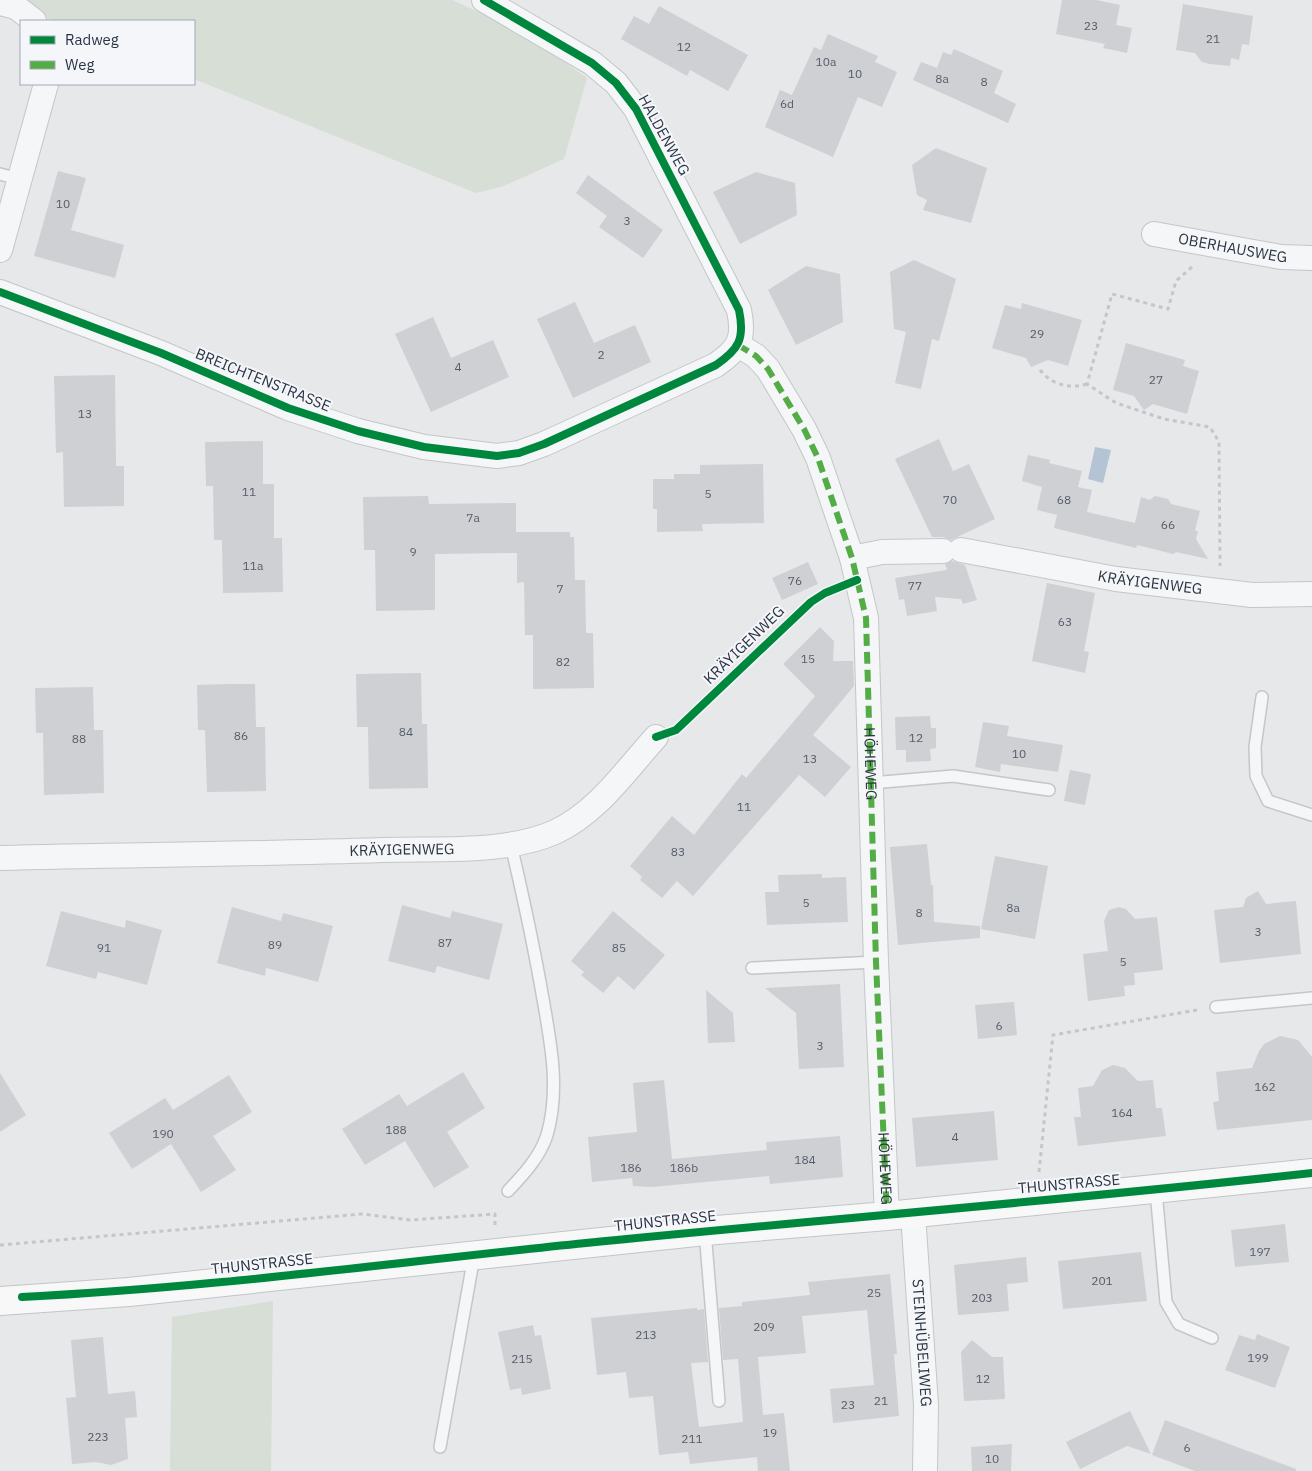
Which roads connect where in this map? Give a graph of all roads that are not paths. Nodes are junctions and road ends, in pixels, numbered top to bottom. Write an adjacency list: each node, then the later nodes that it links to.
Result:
1 (484, 0): 10 (street, HALDENWEG)
2 (0, 3): 3 (street)
3 (33, 20)
4 (46, 85): 5 (street)
5 (10, 176): 7 (street)
6 (1154, 234): 8 (street, OBERHAUSWEG)
7 (0, 250)
8 (1312, 258)
9 (0, 292): 10 (street, BREICHTENSTRASSE)
10 (738, 345): 11 (street, HÖHEWEG)
11 (852, 558): 12 (street, KRÄYIGENWEG); 15 (street, HÖHEWEG)
12 (1312, 594)
13 (1262, 697): 17 (lane)
14 (656, 737): 18 (street, KRÄYIGENWEG)
15 (872, 782): 16 (lane); 20 (street, HÖHEWEG)
16 (1048, 790)
17 (1312, 815)
18 (511, 845): 19 (street, KRÄYIGENWEG); 26 (lane)
19 (0, 858)
20 (876, 962): 21 (lane); 27 (street, HÖHEWEG)
21 (752, 968)
22 (1312, 998): 23 (lane)
23 (1216, 1006)
24 (1312, 1173): 25 (main road, THUNSTRASSE)
25 (1156, 1190): 27 (main road, THUNSTRASSE); 31 (lane)
26 (508, 1191)
27 (900, 1215): 28 (main road, THUNSTRASSE); 34 (street, STEINHÜBELIWEG)
28 (705, 1231): 29 (main road, THUNSTRASSE); 32 (lane)
29 (485, 1253): 30 (main road, THUNSTRASSE); 33 (lane)
30 (7, 1297)
31 (1212, 1338)
32 (719, 1401)
33 (440, 1447)
34 (925, 1471)

